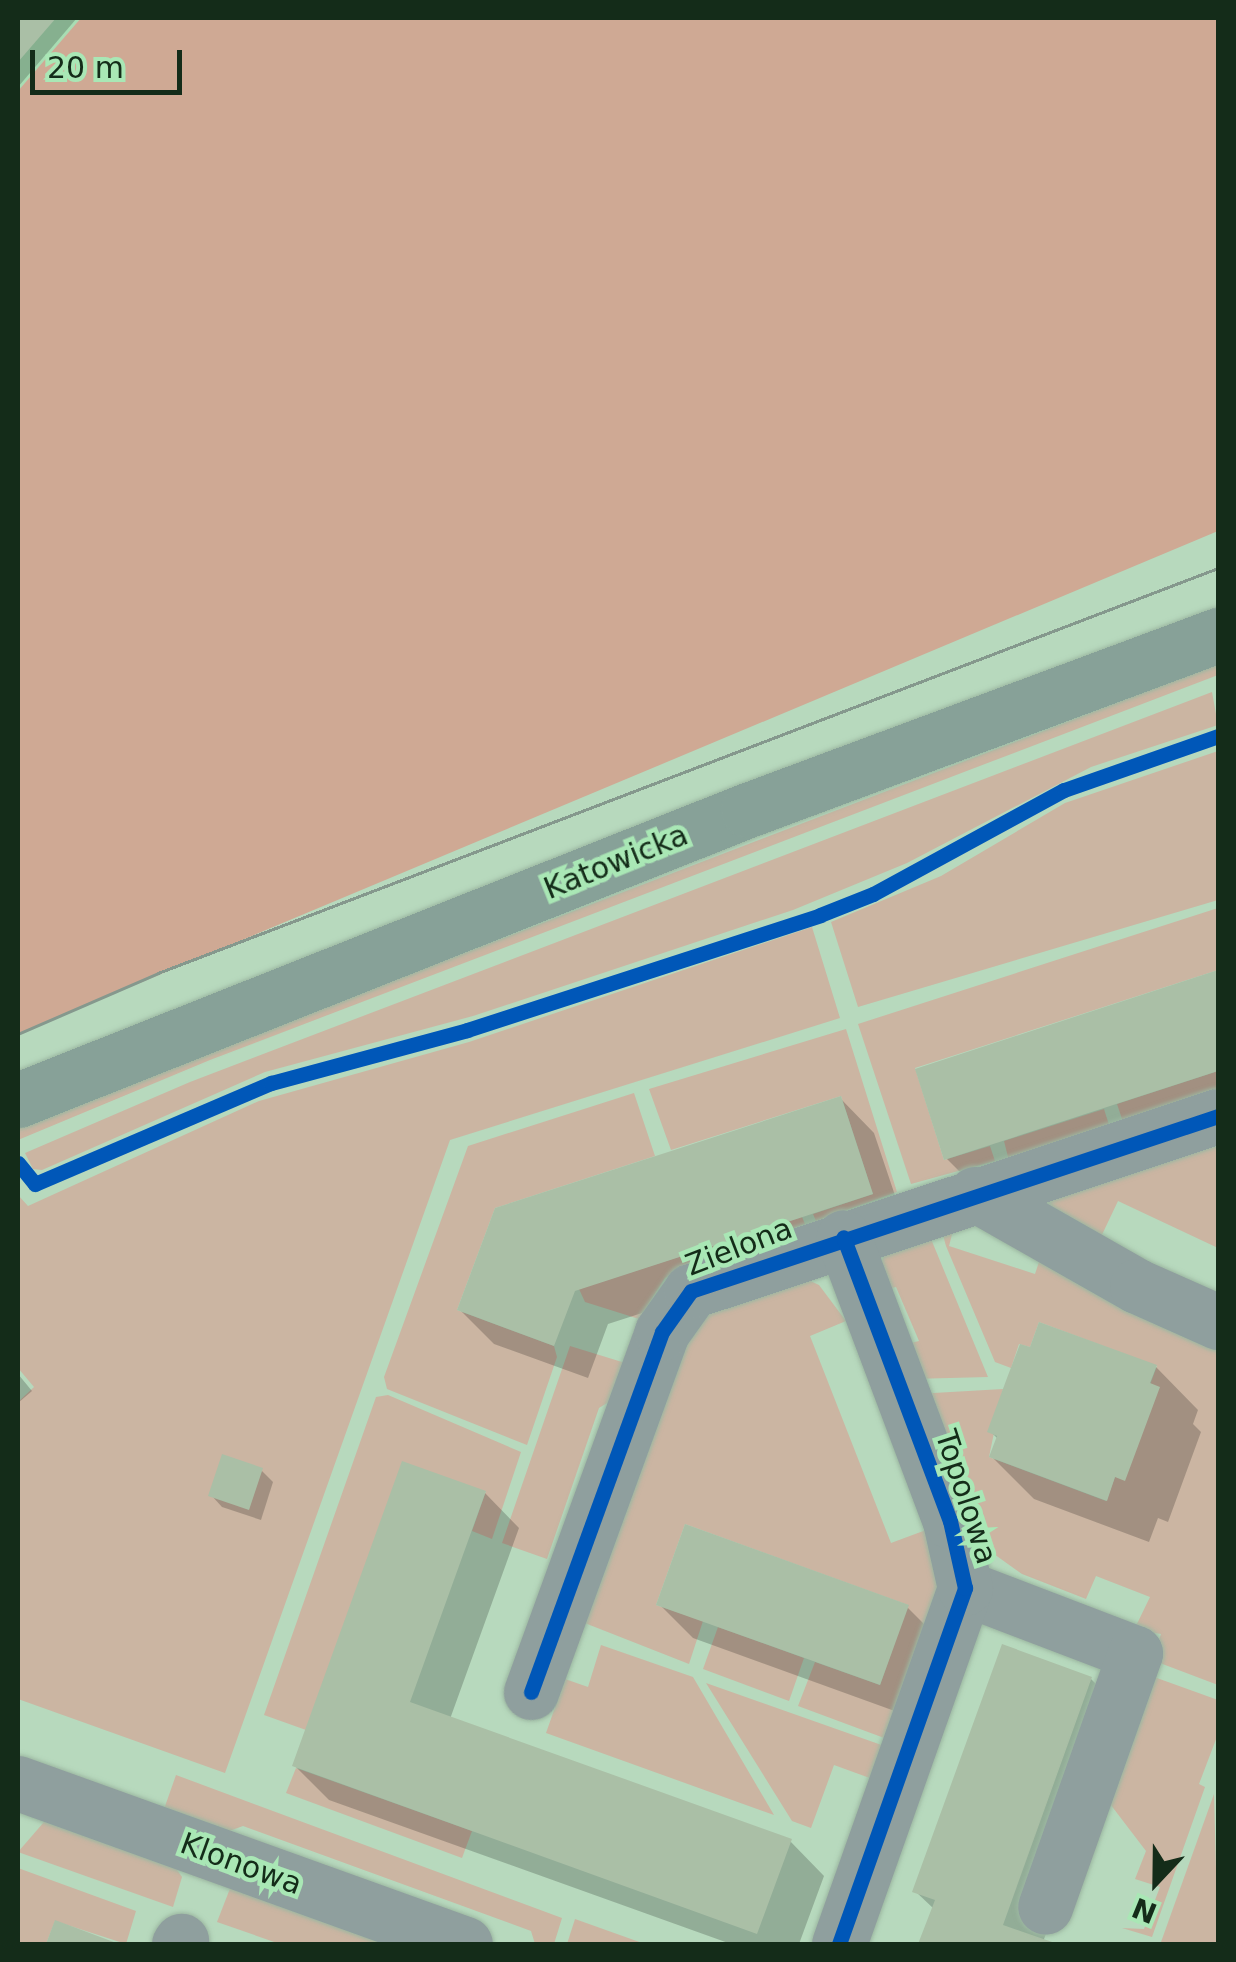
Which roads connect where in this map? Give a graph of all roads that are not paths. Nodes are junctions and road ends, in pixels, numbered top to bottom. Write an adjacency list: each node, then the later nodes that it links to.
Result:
1 (1218, 635): 2 (main road, Katowicka)
2 (18, 1100)
3 (1218, 1116): 4 (street, Zielona)
4 (974, 1194): 5 (street, Zielona); 6 (street)
5 (843, 1237): 7 (street, Topolowa); 8 (street, Zielona)
6 (1218, 1322)
7 (966, 1588): 10 (street); 12 (street, Topolowa)
8 (531, 1692)
9 (18, 1784): 11 (street, Klonowa)
10 (1045, 1907)
11 (465, 1944)
12 (839, 1944)

